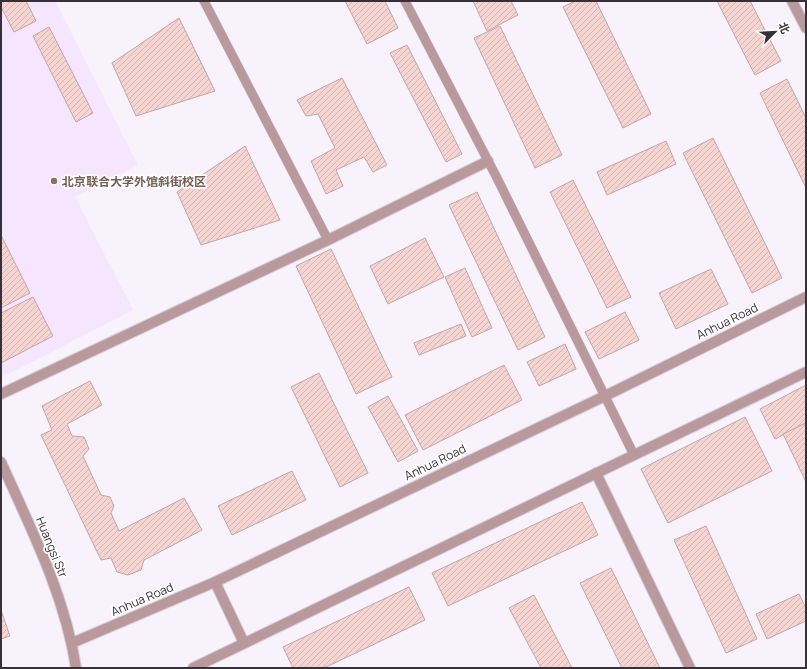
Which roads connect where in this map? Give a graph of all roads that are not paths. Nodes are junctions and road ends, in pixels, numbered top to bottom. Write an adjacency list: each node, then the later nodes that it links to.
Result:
1 (204, 1): 6 (lane)
2 (404, 1): 5 (lane)
3 (792, 1): 4 (street)
4 (806, 28)
5 (488, 161): 6 (street); 10 (lane)
6 (328, 240): 9 (street)
7 (806, 297): 10 (street, Anhua Road)
8 (806, 372): 11 (street)
9 (1, 394)
10 (605, 396): 11 (lane); 14 (street, Anhua Road)
11 (634, 455): 13 (street)
12 (1, 462): 15 (street, Huangsi Str)
13 (596, 473): 16 (street); 19 (street)
14 (215, 582): 15 (street, Anhua Road); 16 (street)
15 (72, 643): 17 (street, Huangsi Str)
16 (244, 643): 18 (street)
17 (76, 668)
18 (193, 668)
19 (690, 668)

